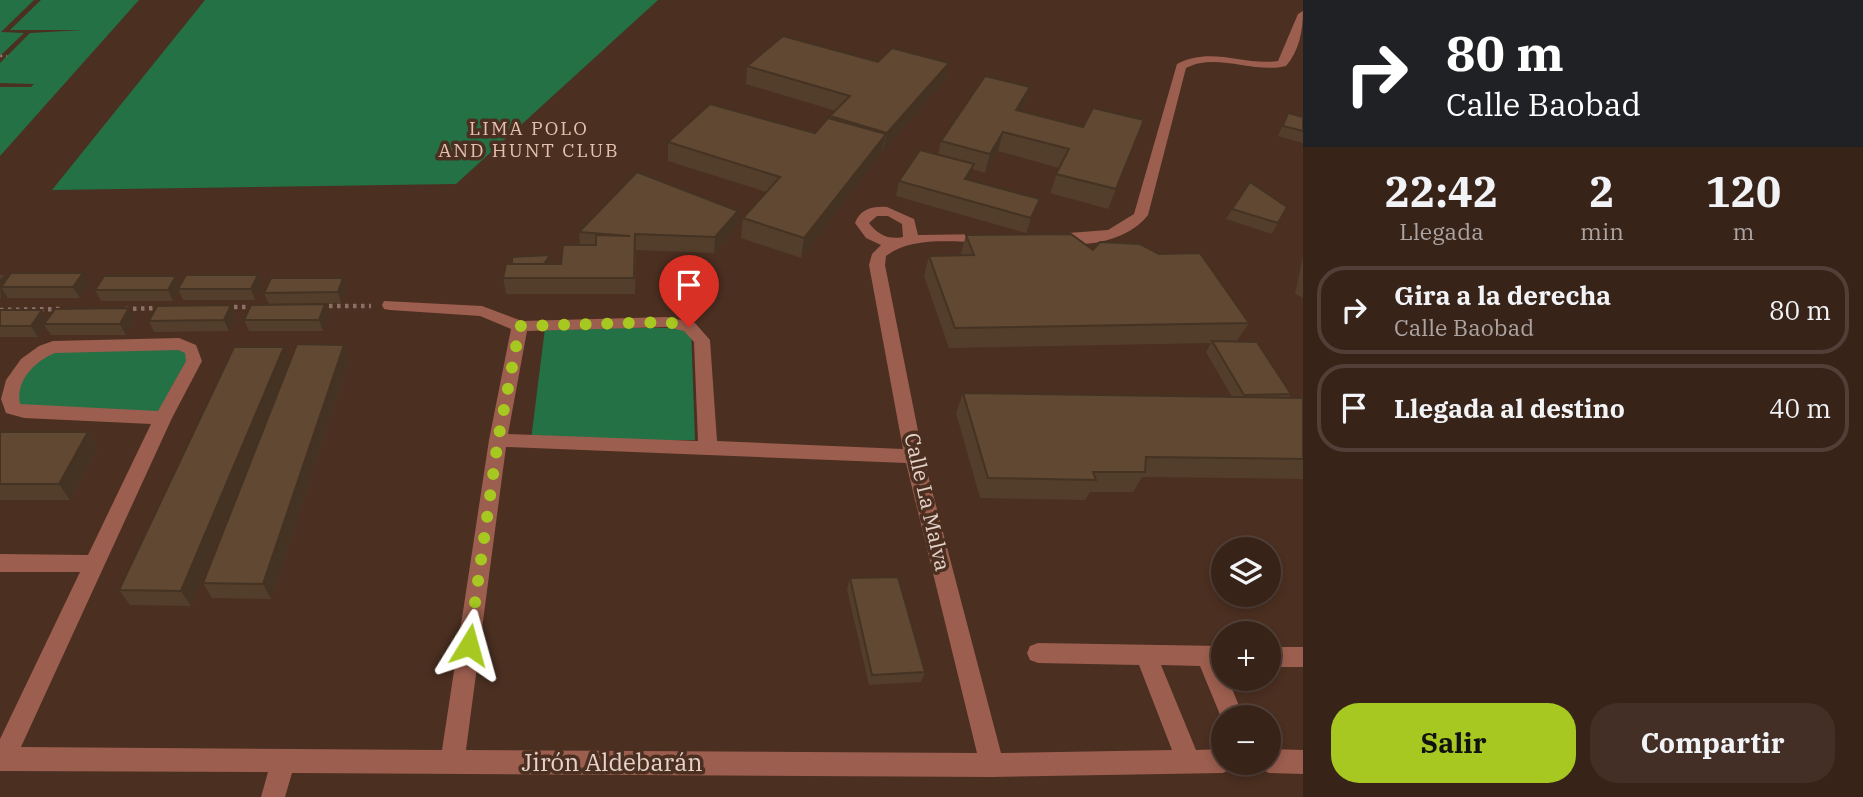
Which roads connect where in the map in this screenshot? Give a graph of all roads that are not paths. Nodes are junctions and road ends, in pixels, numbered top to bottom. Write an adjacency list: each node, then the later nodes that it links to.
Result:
1 (1303, 14): 3 (street)
2 (1000, 238): 4 (street)
3 (1040, 238)
4 (911, 239): 5 (street); 5 (street)
5 (892, 244): 11 (street, Calle La Malva)
6 (390, 305): 7 (street)
7 (520, 326): 9 (street); 10 (street)
8 (163, 418): 8 (street); 13 (street)
9 (498, 440): 10 (street); 23 (street)
10 (708, 448): 11 (street)
11 (914, 456): 26 (street, Calle La Malva)
12 (0, 562): 13 (street)
13 (94, 564): 19 (street)
14 (1038, 653): 15 (street)
15 (1146, 655): 16 (street); 24 (street)
16 (1211, 656)
17 (1281, 657): 18 (street)
18 (1303, 657)
19 (1, 759): 20 (street, Jirón Aldebarán)
20 (283, 761): 23 (street, Jirón Aldebarán); 27 (street)
21 (1211, 761): 24 (street, Jirón Aldebarán)
22 (1281, 761): 25 (street)
23 (452, 762): 26 (street, Jirón Aldebarán)
24 (1189, 762): 26 (street, Jirón Aldebarán)
25 (1303, 762)
26 (992, 765)
27 (273, 797)

